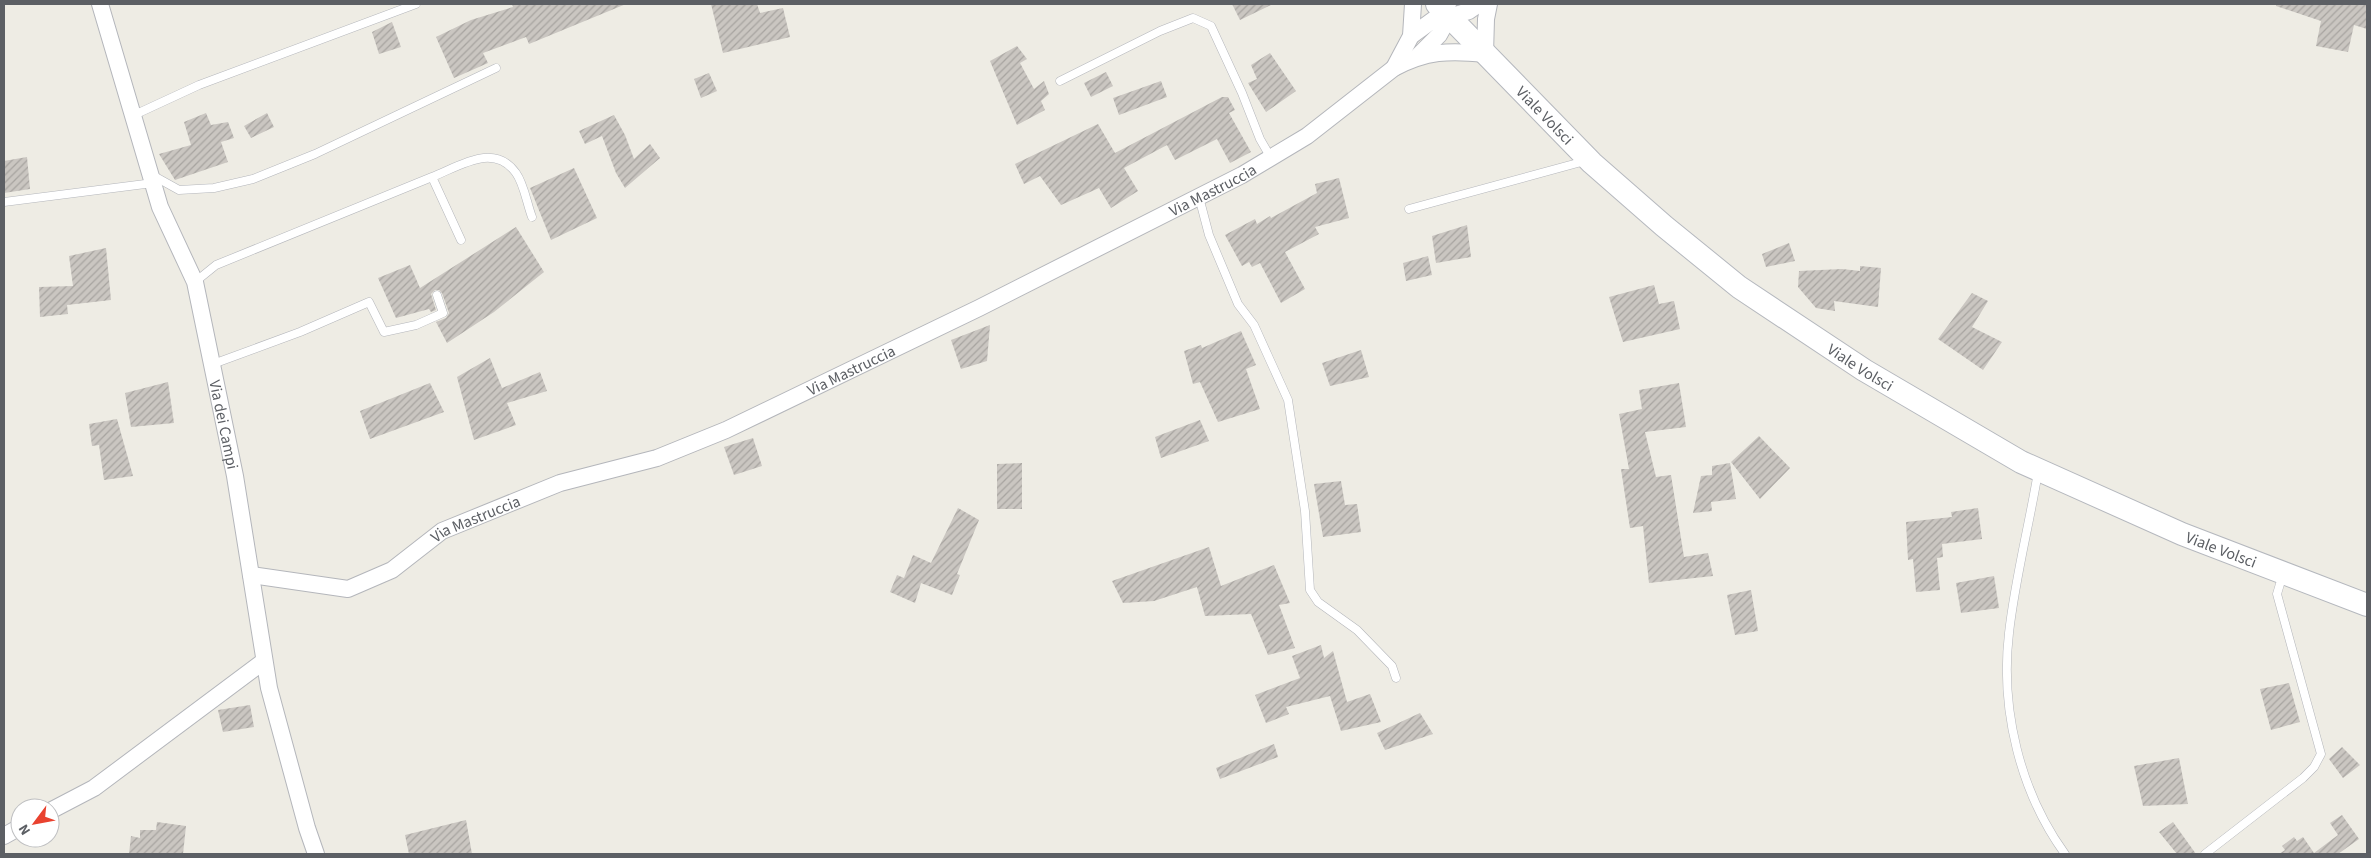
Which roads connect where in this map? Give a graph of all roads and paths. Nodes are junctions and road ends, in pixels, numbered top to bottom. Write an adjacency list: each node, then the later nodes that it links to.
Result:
1 (100, 4): 13 (street, Via dei Campi)
2 (416, 4): 13 (lane)
3 (1413, 4): 7 (street)
4 (1479, 4): 6 (street)
5 (1489, 4): 8 (street)
6 (1445, 9): 7 (street); 8 (main road, Viale Volsci); 9 (street)
7 (1411, 36): 11 (street)
8 (1486, 54): 9 (street); 15 (main road, Viale Volsci)
9 (1417, 56): 11 (street, Via Mastruccia)
10 (496, 68): 17 (lane)
11 (1394, 68): 14 (street, Via Mastruccia)
12 (1060, 81): 14 (lane)
13 (132, 116): 17 (street, Via dei Campi)
14 (1270, 158): 18 (street, Via Mastruccia)
15 (1589, 160): 20 (lane); 26 (main road, Viale Volsci)
16 (432, 177): 21 (lane); 22 (lane); 23 (lane)
17 (151, 178): 19 (lane); 23 (street, Via dei Campi)
18 (1200, 197): 28 (street, Via Mastruccia); 31 (lane)
19 (4, 202)
20 (1409, 209)
21 (532, 217)
22 (461, 240)
23 (195, 282): 25 (street, Via dei Campi)
24 (437, 296): 25 (lane)
25 (213, 364): 28 (street, Via dei Campi)
26 (2039, 470): 27 (main road, Viale Volsci); 34 (lane)
27 (2284, 572): 29 (main road, Viale Volsci); 35 (lane)
28 (251, 575): 30 (street, Via dei Campi)
29 (2367, 605)
30 (264, 661): 32 (street); 33 (street, Via dei Campi)
31 (1396, 678)
32 (60, 806)
33 (316, 854)
34 (2065, 854)
35 (2205, 854)

